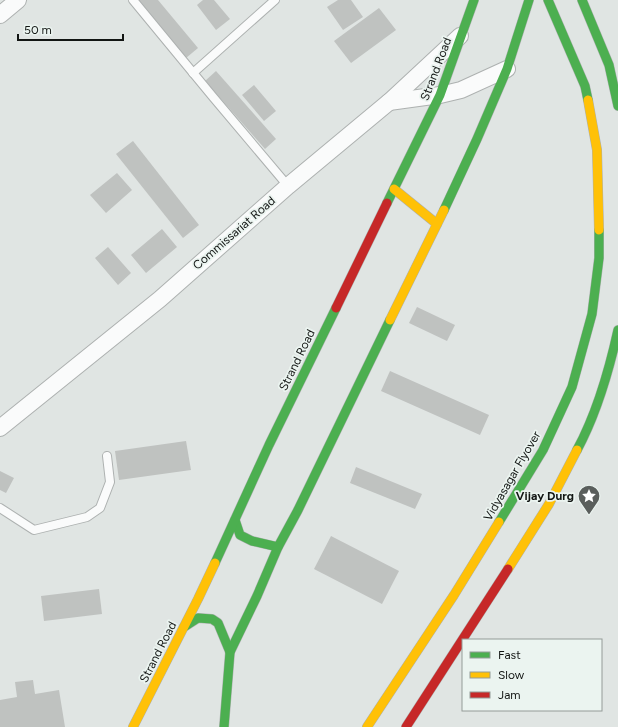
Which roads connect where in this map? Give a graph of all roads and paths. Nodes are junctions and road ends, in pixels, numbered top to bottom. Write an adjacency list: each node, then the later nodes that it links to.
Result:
1 (18, 0): 8 (street)
2 (133, 0): 11 (lane)
3 (275, 0): 11 (lane)
4 (474, 0): 9 (main road, Strand Road)
5 (529, 0): 10 (main road)
6 (548, 0): 30 (main road, Vidyasagar Flyover)
7 (582, 0): 14 (main road)
8 (0, 15)
9 (463, 32): 12 (main road, Strand Road); 13 (street, Commissariat Road)
10 (507, 70): 12 (street); 17 (main road)
11 (193, 73): 15 (lane)
12 (440, 95): 13 (street); 16 (main road, Strand Road)
13 (389, 102): 15 (street, Commissariat Road)
14 (618, 106)
15 (288, 186): 19 (street, Commissariat Road)
16 (394, 189): 17 (main road); 22 (main road, Strand Road)
17 (437, 224): 23 (main road)
18 (618, 330): 25 (main road)
19 (0, 428)
20 (107, 456): 21 (lane)
21 (0, 508)
22 (235, 520): 23 (main road); 24 (main road, Strand Road)
23 (278, 547): 27 (main road)
24 (184, 627): 27 (main road); 28 (main road, Strand Road)
25 (462, 639)
26 (462, 640): 31 (main road)
27 (230, 652): 29 (main road)
28 (133, 727)
29 (224, 727)
30 (366, 727)
31 (406, 727)

